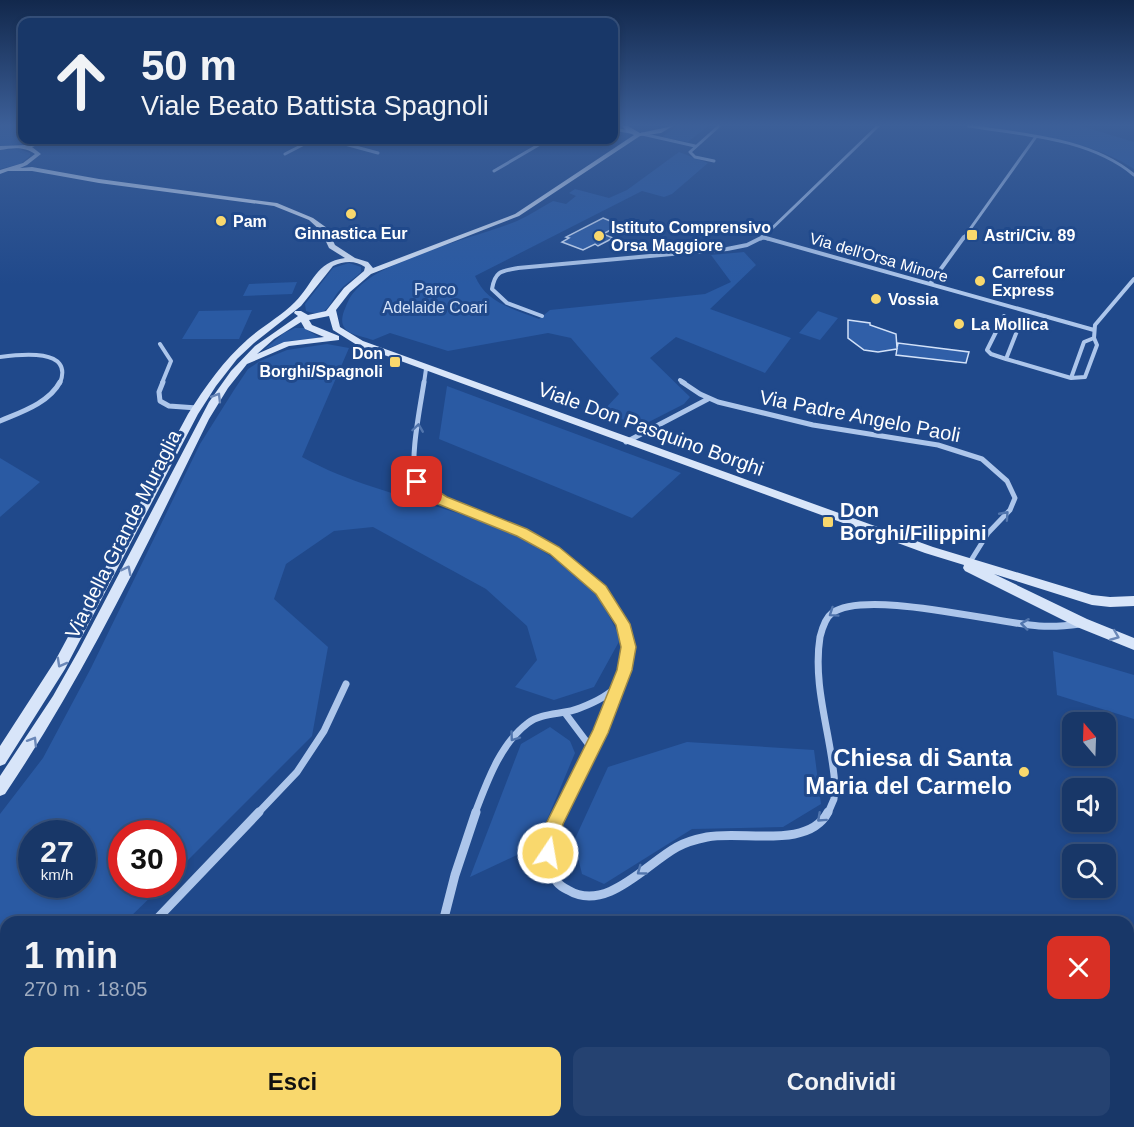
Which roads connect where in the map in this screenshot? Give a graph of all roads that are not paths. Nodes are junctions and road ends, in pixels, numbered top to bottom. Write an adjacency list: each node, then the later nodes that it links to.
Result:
1 (82, 179): 7 (street)
2 (563, 179): 8 (street)
3 (570, 179): 10 (street)
4 (823, 179): 6 (street)
5 (1006, 179): 12 (street)
6 (762, 237): 12 (street, Via dell'Orsa Minore); 15 (street)
7 (332, 246): 8 (street); 9 (street)
8 (357, 261): 9 (street); 10 (street)
9 (327, 266): 13 (street, Via della Grande Muraglia)
10 (368, 272): 14 (street)
11 (1134, 279): 19 (street)
12 (930, 284): 19 (street, Via dell'Orsa Minore)
13 (299, 303): 17 (street); 31 (street, Via della Grande Muraglia)
14 (332, 311): 17 (street, Via della Grande Muraglia); 22 (street, Viale Don Pasquino Borghi)
15 (542, 316)
16 (1004, 316): 25 (street)
17 (304, 317): 20 (street, Viale Don Pasquino Borghi); 26 (street, Via della Grande Muraglia)
18 (1021, 321): 25 (street)
19 (1094, 330): 21 (street)
20 (336, 338): 22 (street, Viale Don Pasquino Borghi); 26 (street)
21 (1094, 338): 28 (street); 28 (street)
22 (360, 343): 27 (street, Viale Don Pasquino Borghi)
23 (160, 344): 31 (street)
24 (0, 357): 32 (street)
25 (1006, 359): 28 (street)
26 (237, 368): 46 (street, Via della Grande Muraglia, one-way to 26)
27 (426, 369): 33 (street, Viale Don Pasquino Borghi); 42 (street, one-way to 27)
28 (1071, 378)
29 (680, 380): 30 (street)
30 (708, 399): 33 (street); 35 (street, Via Padre Angelo Paoli, one-way to 30)
31 (197, 408): 45 (street, Via della Grande Muraglia, one-way to 45)
32 (0, 421)
33 (626, 442): 34 (street, Viale Don Pasquino Borghi)
34 (929, 550): 35 (street, Viale Don Pasquino Borghi); 37 (street, Viale Don Pasquino Borghi)
35 (970, 562): 36 (street, Viale Don Pasquino Borghi)
36 (1028, 579): 37 (street); 38 (street, Viale Don Pasquino Borghi)
37 (1020, 592): 39 (street, Viale Don Pasquino Borghi)
38 (1134, 601)
39 (1082, 623): 40 (street, Viale Don Pasquino Borghi, one-way to 40); 44 (street, one-way to 44)
40 (1134, 644)
41 (346, 684): 47 (street)
42 (620, 684): 43 (street); 44 (street)
43 (565, 713): 44 (street); 48 (street, one-way to 48)
44 (592, 749)
45 (0, 759)
46 (0, 789)
47 (160, 916)
48 (444, 916)

